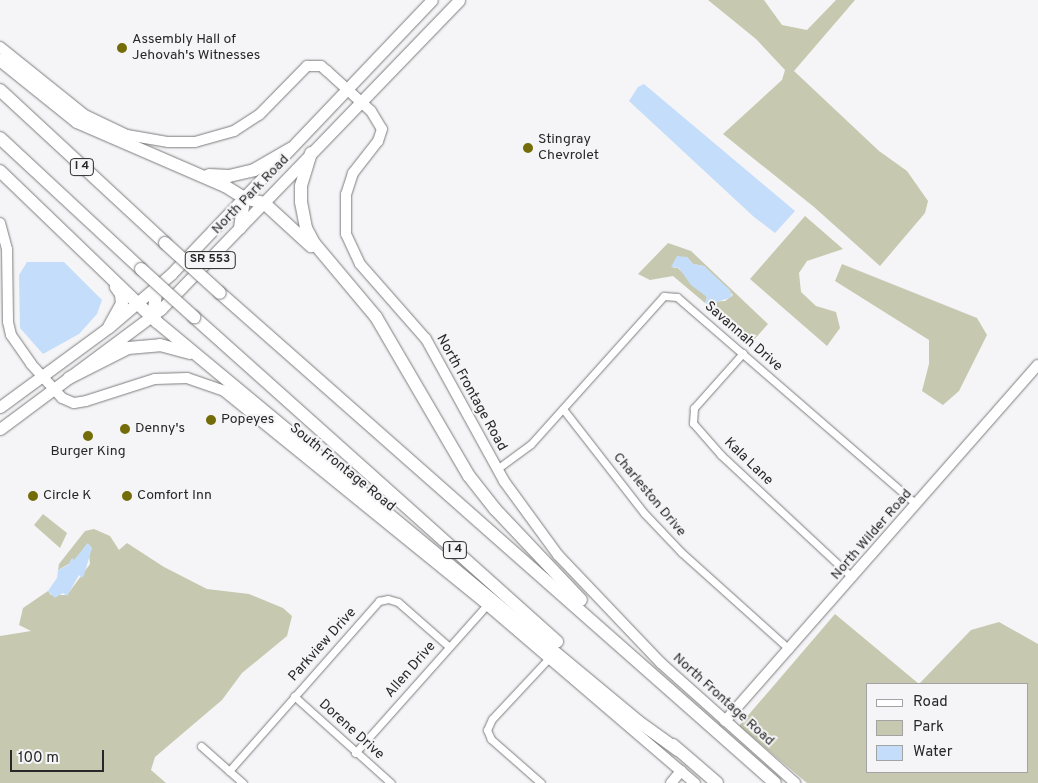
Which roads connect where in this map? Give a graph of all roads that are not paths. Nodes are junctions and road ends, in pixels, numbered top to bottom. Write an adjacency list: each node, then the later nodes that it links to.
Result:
1 (432, 0): 5 (main road, North Park Road)
2 (459, 0): 7 (main road, North Park Road)
3 (0, 47): 5 (street, North Frontage Road)
4 (0, 60): 12 (highway)
5 (347, 89): 7 (street, North Frontage Road); 9 (main road, North Park Road / SR 553)
6 (0, 90): 36 (highway, I 4, bridge)
7 (360, 102): 10 (main road, North Park Road / SR 553); 32 (street, North Frontage Road)
8 (0, 138): 43 (highway, I 4, bridge)
9 (290, 149): 12 (highway); 13 (main road, North Park Road / SR 553)
10 (311, 153): 14 (main road, North Park Road / SR 553); 27 (highway)
11 (0, 171): 17 (highway)
12 (197, 174): 13 (highway)
13 (244, 198): 14 (highway); 16 (highway); 18 (main road, North Park Road / SR 553)
14 (264, 202): 16 (main road, North Park Road / SR 553); 27 (highway)
15 (0, 223): 25 (street, South Frontage Road)
16 (240, 228): 20 (main road, North Park Road / SR 553)
17 (105, 274): 19 (highway); 21 (highway)
18 (157, 287): 19 (main road, North Park Road / SR 553); 20 (highway)
19 (138, 304): 20 (highway); 21 (main road, North Park Road / SR 553)
20 (153, 316): 23 (highway); 26 (main road, North Park Road / SR 553)
21 (109, 327): 25 (main road, North Park Road / SR 553)
22 (743, 352): 30 (street, Savannah Drive); 33 (street, Savannah Drive); 34 (street, Kala Lane)
23 (200, 359): 26 (highway); 43 (highway)
24 (1038, 365): 33 (street, North Wilder Road)
25 (41, 375): 28 (street, South Frontage Road); 29 (main road, North Park Road / SR 553)
26 (69, 378): 28 (main road, North Park Road / SR 553)
27 (411, 379): 36 (highway)
28 (53, 388): 31 (main road, North Park Road / SR 553); 35 (street, South Frontage Road)
29 (0, 407)
30 (563, 409): 32 (street); 38 (street, Charleston Drive)
31 (0, 428)
32 (497, 469): 41 (street, North Frontage Road)
33 (916, 504): 34 (street, North Wilder Road)
34 (852, 577): 38 (street, North Wilder Road)
35 (487, 605): 37 (street, Allen Drive); 39 (street, South Frontage Road)
36 (606, 633): 53 (highway, I 4)
37 (448, 646): 40 (street, Parkview Drive); 44 (street, Allen Drive)
38 (790, 649): 41 (street, North Wilder Road)
39 (549, 658): 46 (street, South Frontage Road); 49 (street)
40 (294, 696): 44 (street, Dorene Drive); 45 (street, Parkview Drive)
41 (725, 721): 54 (street, North Frontage Road)
42 (201, 746): 45 (street)
43 (678, 750): 52 (highway, I 4)
44 (355, 753): 48 (street, Dorene Drive)
45 (229, 771): 47 (street)
46 (681, 771): 50 (street); 51 (street, South Frontage Road)
47 (243, 783)
48 (391, 783)
49 (541, 783)
50 (671, 783)
51 (695, 783)
52 (717, 783)
53 (775, 783)
54 (795, 783)

